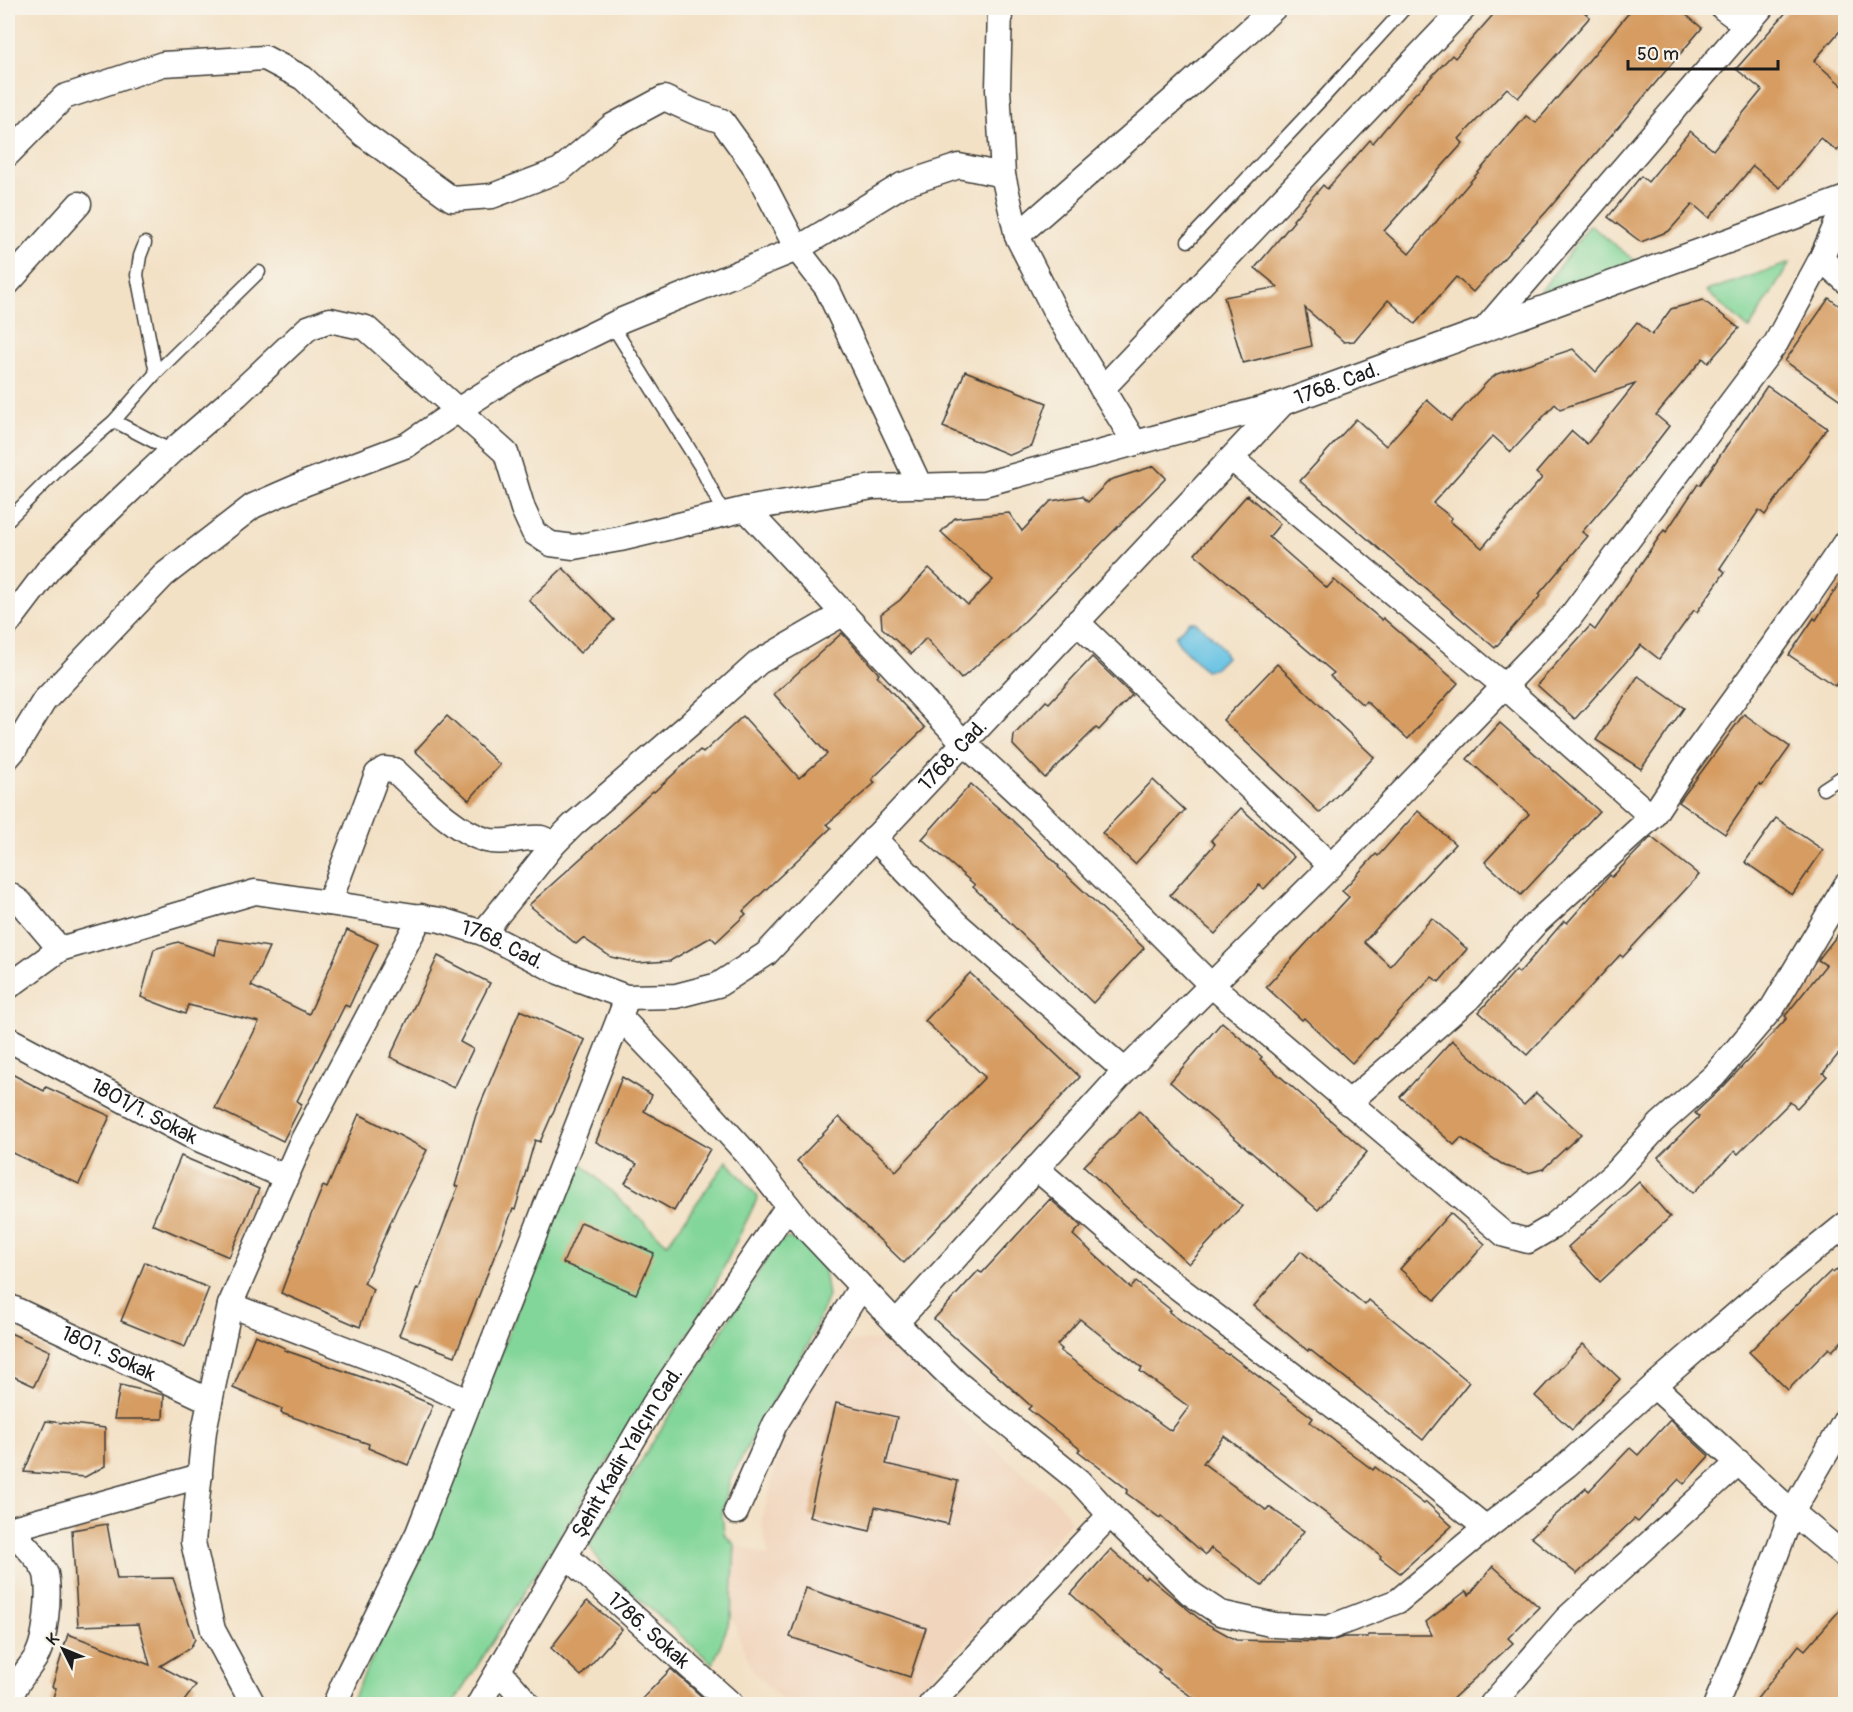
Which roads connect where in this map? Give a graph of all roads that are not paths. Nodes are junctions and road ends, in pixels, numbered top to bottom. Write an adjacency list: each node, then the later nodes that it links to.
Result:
1 (1000, 8): 8 (street)
2 (1274, 8): 11 (street)
3 (1405, 8): 12 (lane)
4 (1464, 8): 22 (street)
5 (1723, 8): 6 (street)
6 (1753, 16): 20 (street)
7 (8, 154): 14 (street)
8 (1004, 175): 11 (street); 14 (street)
9 (1845, 200): 15 (street); 20 (street, 1768. Cad.)
10 (79, 204): 18 (street)
11 (1017, 236): 22 (street)
12 (1188, 242)
13 (145, 243): 21 (lane)
14 (797, 249): 19 (street); 29 (street)
15 (1821, 259): 17 (street); 36 (street)
16 (259, 272): 21 (lane)
17 (1845, 281)
18 (8, 283)
19 (612, 325): 24 (street); 30 (lane)
20 (1484, 330): 23 (street, 1768. Cad.)
21 (156, 373): 25 (lane)
22 (1102, 389): 26 (street)
23 (1283, 403): 26 (street); 28 (street, 1768. Cad.)
24 (458, 410): 27 (street); 30 (street); 38 (street)
25 (114, 420): 27 (lane); 31 (lane)
26 (1135, 443): 29 (street)
27 (172, 451): 35 (street)
28 (1232, 459): 34 (street, 1768. Cad.); 36 (street)
29 (920, 486): 30 (street)
30 (735, 512): 33 (street)
31 (8, 520)
32 (1845, 541): 41 (street)
33 (844, 613): 37 (street); 43 (street)
34 (1077, 622): 37 (street, 1768. Cad.); 44 (street)
35 (8, 623)
36 (1504, 686): 41 (street); 44 (street)
37 (964, 743): 42 (street, 1768. Cad.); 51 (street)
38 (8, 757)
39 (1845, 774): 40 (lane)
40 (1823, 789)
41 (1652, 817): 56 (street)
42 (874, 838): 53 (street, 1768. Cad.); 55 (street)
43 (554, 844): 47 (street); 49 (street)
44 (1331, 866): 51 (street)
45 (1845, 885): 56 (street)
46 (8, 894): 50 (street)
47 (329, 903): 48 (street, 1768. Cad.); 50 (street, 1768. Cad.)
48 (421, 916): 49 (street, 1768. Cad.); 58 (street)
49 (483, 933): 53 (street, 1768. Cad.)
50 (60, 949): 52 (street, 1768. Cad.)
51 (1210, 984): 55 (street); 56 (street)
52 (8, 987)
53 (623, 1008): 59 (street); 67 (street)
54 (8, 1039): 58 (street, 1801/1. Sokak)
55 (1125, 1071): 57 (street)
56 (1348, 1103)
57 (1036, 1168): 64 (street); 75 (street)
58 (286, 1177): 62 (street)
59 (788, 1206): 61 (street); 76 (street, Şehit Kadir Yalçın Cad.)
60 (1845, 1224): 65 (street)
61 (861, 1287): 64 (street); 71 (street)
62 (231, 1305): 66 (street); 67 (street)
63 (8, 1306): 66 (street, 1801. Sokak)
64 (896, 1323): 73 (street)
65 (1654, 1386): 69 (street); 75 (street)
66 (210, 1401): 70 (street)
67 (469, 1402): 81 (street)
68 (1845, 1419): 72 (street)
69 (1739, 1462): 72 (street); 86 (street)
70 (200, 1476): 74 (street); 80 (street)
71 (736, 1512)
72 (1792, 1512): 77 (street); 87 (street)
73 (1110, 1515): 75 (street); 85 (street)
74 (8, 1528): 79 (street)
75 (1486, 1528)
76 (566, 1556): 78 (street, Şehit Kadir Yalçın Cad.); 84 (street, 1786. Sokak)
77 (1845, 1557)
78 (499, 1671): 82 (street, Şehit Kadir Yalçın Cad.); 83 (street)
79 (9, 1704)
80 (253, 1704)
81 (336, 1704)
82 (479, 1704)
83 (528, 1704)
84 (731, 1704)
85 (931, 1704)
86 (1492, 1704)
87 (1716, 1704)

